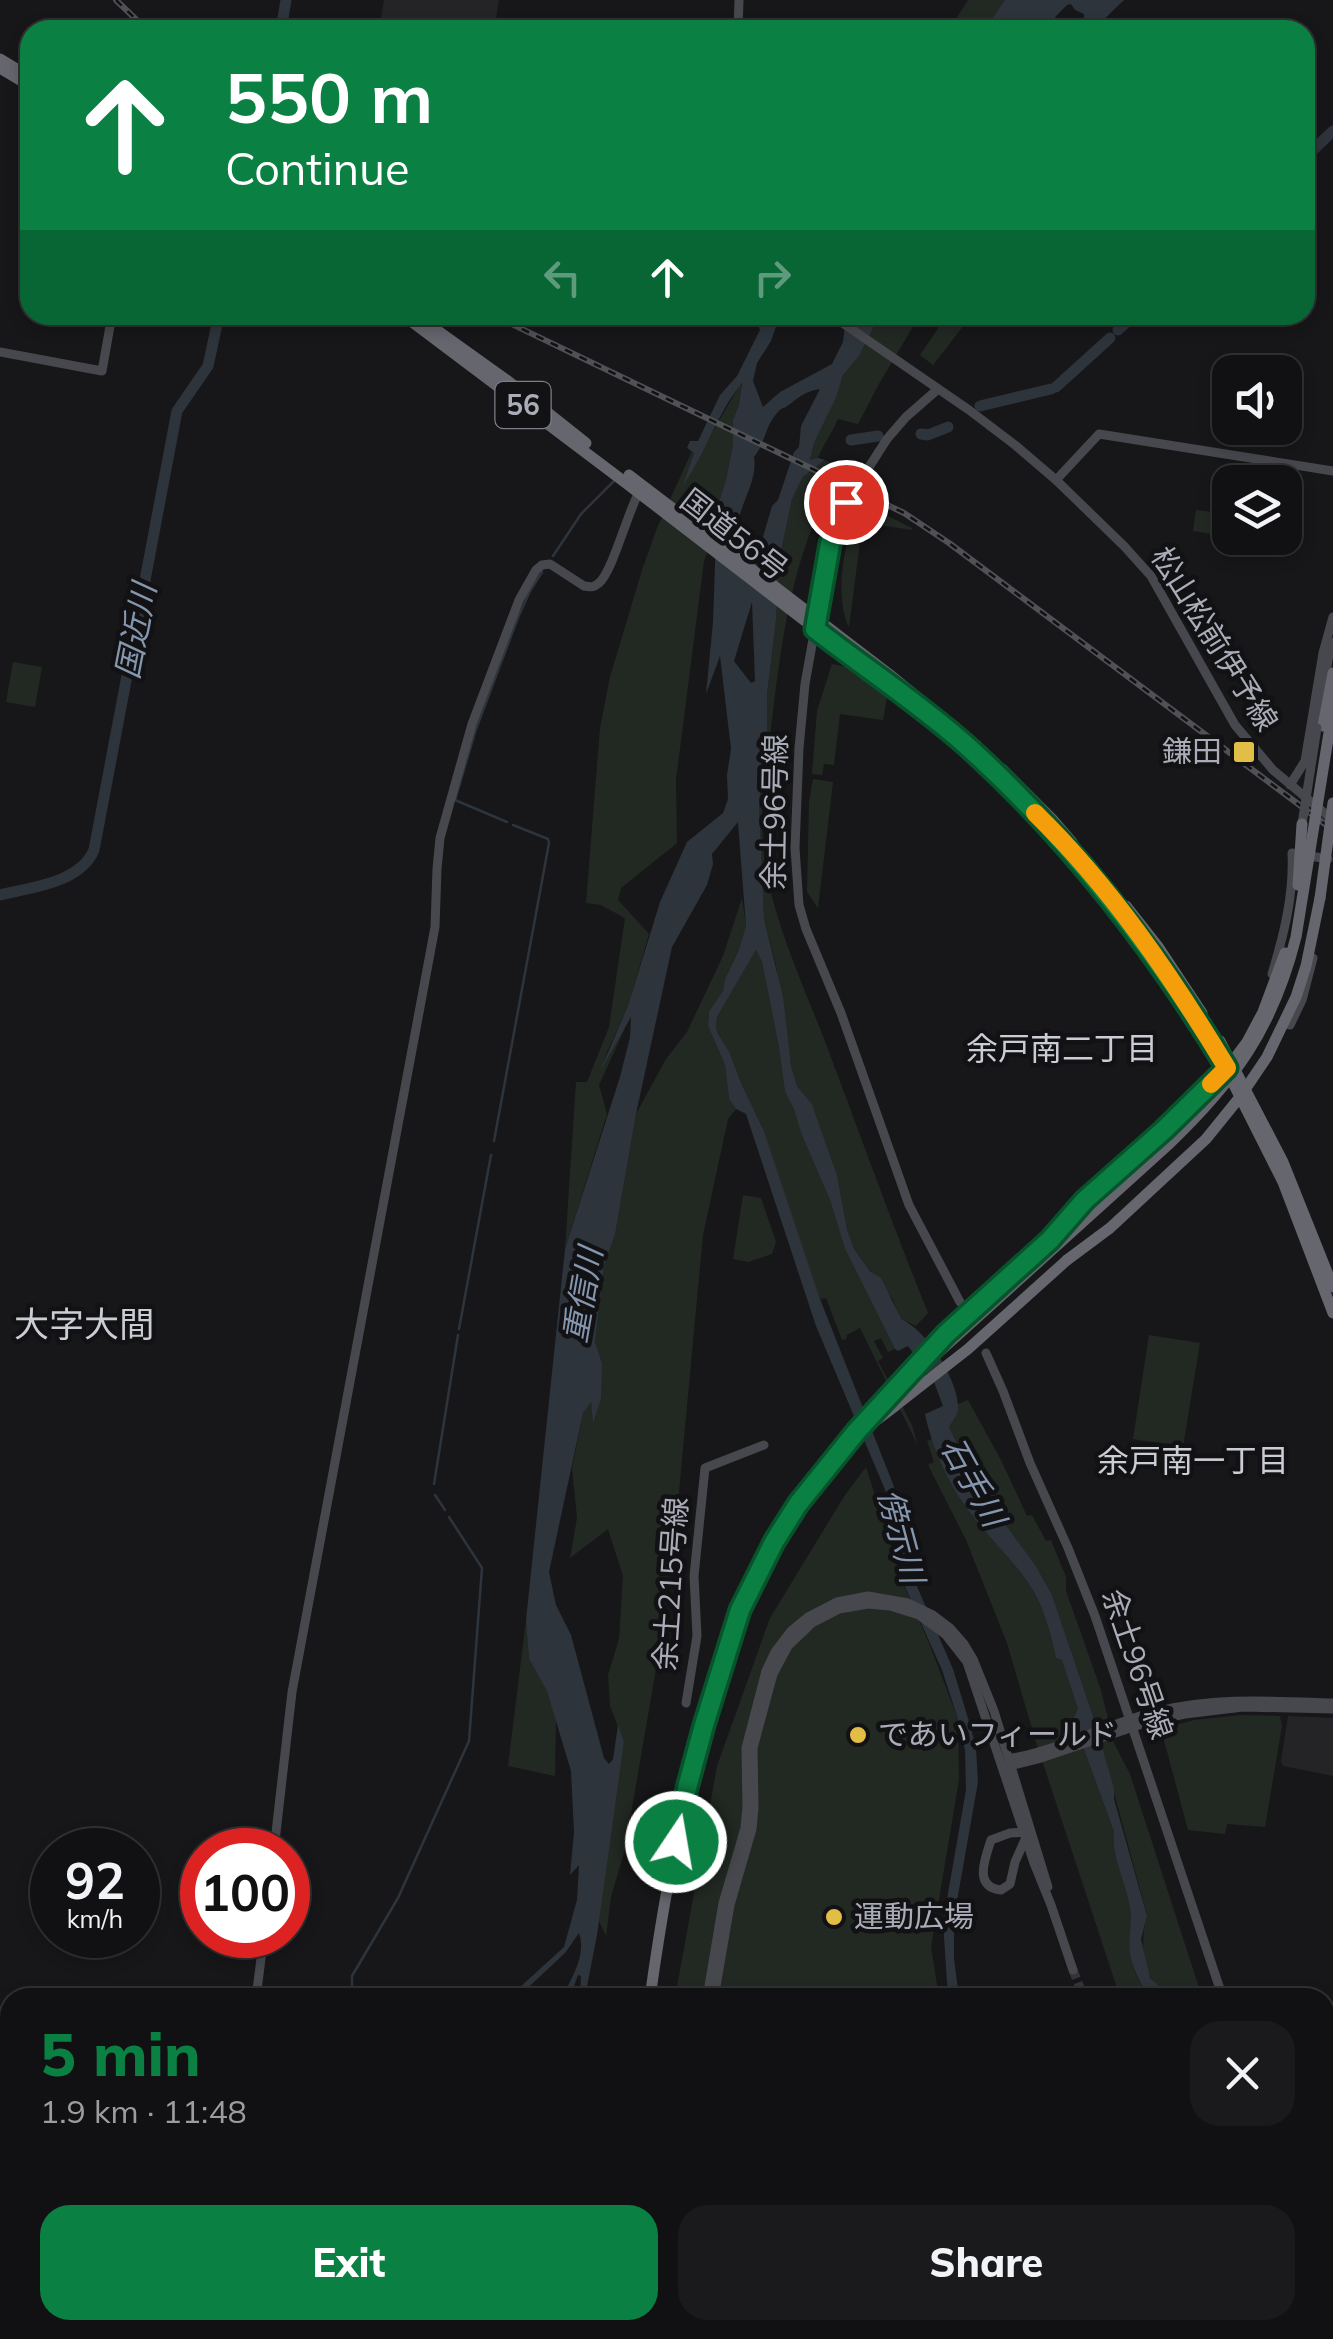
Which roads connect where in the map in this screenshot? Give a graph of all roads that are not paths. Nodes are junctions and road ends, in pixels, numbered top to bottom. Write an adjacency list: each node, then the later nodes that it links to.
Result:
1 (110, 325): 5 (street)
2 (417, 325): 9 (highway, 国道56号 / 56)
3 (430, 325): 9 (highway, 国道56号 / 56)
4 (845, 325): 6 (street, 松山松前伊予線)
5 (0, 352)
6 (938, 389): 8 (street, 松山松前伊予線); 11 (street, 余土96号線)
7 (1333, 471): 8 (street)
8 (1056, 480): 19 (street, 松山松前伊予線)
9 (643, 491): 11 (highway, 国道56号 / 56); 46 (street)
10 (1333, 617): 15 (street)
11 (813, 622): 28 (highway, 国道56号 / 56); 31 (street, 余土96号線)
12 (1333, 634): 16 (street)
13 (1333, 673): 25 (highway, bridge)
14 (1333, 708): 28 (highway, bridge)
15 (1313, 712): 16 (street); 18 (street)
16 (1317, 733): 17 (street); 18 (street); 22 (street, bridge)
17 (1333, 740)
18 (1305, 761): 19 (street)
19 (1290, 785): 21 (street, 松山松前伊予線)
20 (1333, 803): 27 (highway, bridge)
21 (1333, 820)
22 (1302, 824): 25 (highway, bridge)
23 (1333, 847): 24 (street)
24 (1331, 859): 26 (street); 27 (street)
25 (1299, 876): 26 (highway, bridge)
26 (1263, 1012): 28 (highway)
27 (1287, 1024): 29 (highway)
28 (1231, 1068): 29 (highway, 国道56号 / 56); 36 (highway, bridge); 36 (highway, bridge)
29 (1243, 1093): 30 (highway, 国道56号 / 56); 32 (highway, 国道56号 / 56); 36 (highway, bridge)
30 (1333, 1287)
31 (960, 1302)
32 (1333, 1312)
33 (965, 1313): 34 (street)
34 (980, 1343)
35 (986, 1354): 41 (street, 余土96号線)
36 (891, 1402): 55 (highway)
37 (764, 1446): 39 (street, 余土215号線)
38 (898, 1604): 42 (street); 43 (street); 56 (street)
39 (686, 1702)
40 (1333, 1706): 41 (street)
41 (1132, 1724): 43 (street); 57 (street, 余土96号線)
42 (1005, 1744): 43 (street); 43 (street)
43 (1012, 1762): 44 (street)
44 (1012, 1781): 45 (street); 48 (street)
45 (1019, 1818): 47 (street); 48 (street)
46 (277, 1828)
47 (1010, 1833): 48 (street); 49 (street)
48 (1028, 1833): 49 (street); 50 (street); 51 (street)
49 (1018, 1856): 50 (street)
50 (1034, 1864): 51 (street)
51 (1052, 1904): 53 (street)
52 (261, 1958): 54 (street)
53 (1073, 1970)
54 (257, 1988)
55 (651, 1988)
56 (712, 1988)
57 (1220, 1988)

